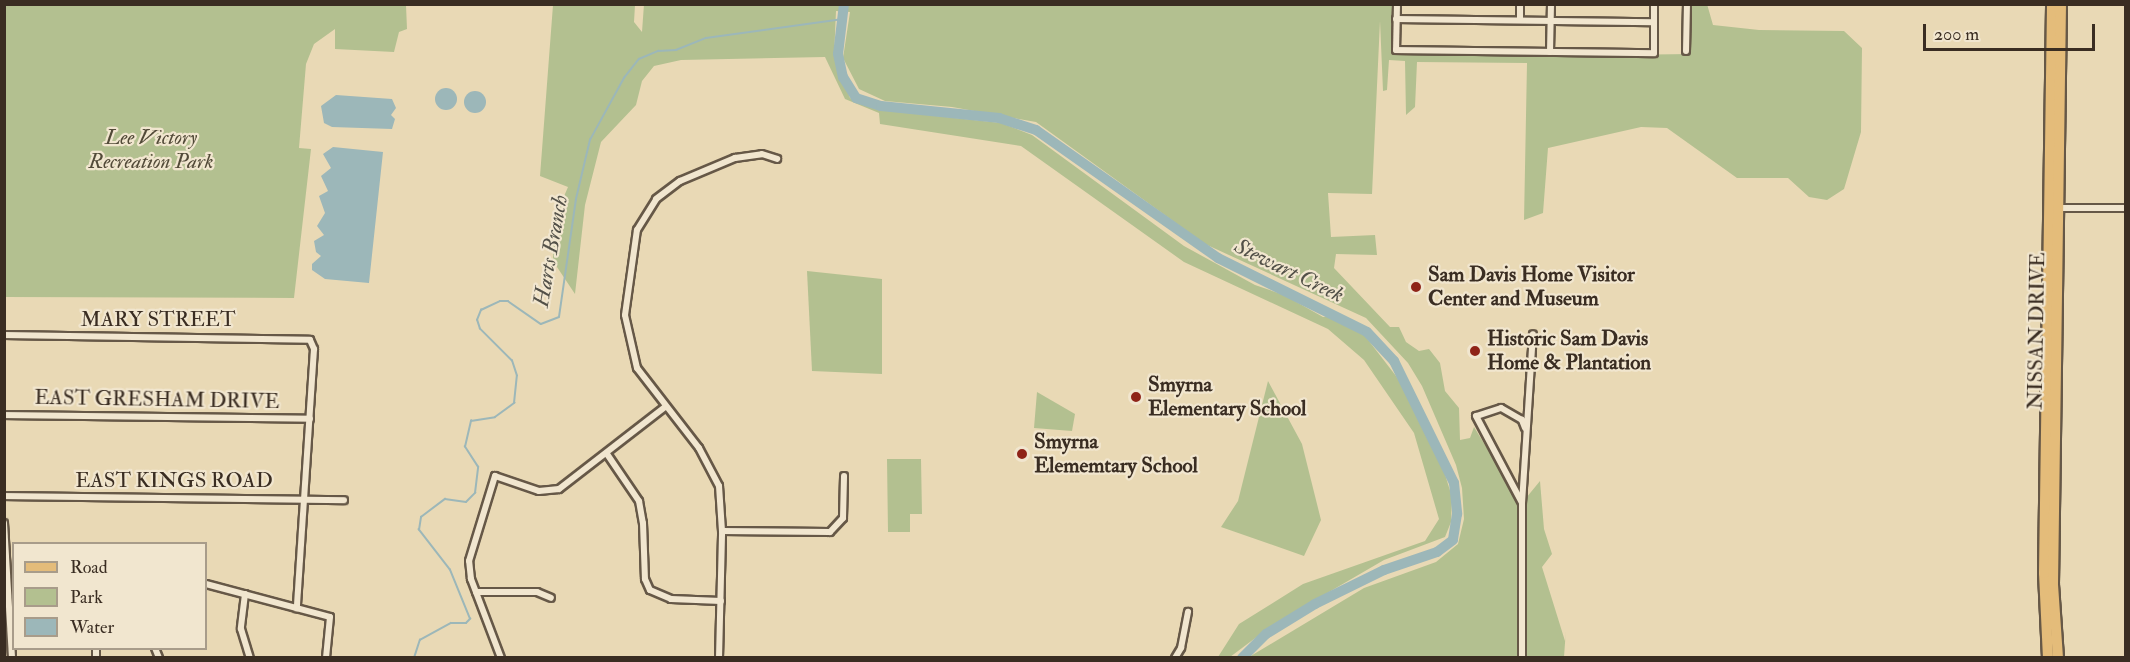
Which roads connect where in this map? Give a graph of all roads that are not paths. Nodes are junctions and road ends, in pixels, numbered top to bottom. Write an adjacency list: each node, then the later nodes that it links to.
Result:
1 (1397, 4): 8 (street)
2 (1520, 4): 9 (street)
3 (1551, 4): 10 (street)
4 (1654, 4): 11 (street)
5 (1687, 4): 12 (street)
6 (2052, 4): 15 (main road, NISSAN DRIVE)
7 (2061, 4): 15 (main road, NISSAN DRIVE)
8 (1396, 19): 9 (street); 13 (street)
9 (1520, 20): 10 (street)
10 (1551, 20): 11 (street); 13 (street)
11 (1654, 22): 13 (street)
12 (1686, 51)
13 (1550, 52)
14 (777, 159): 19 (street)
15 (2054, 208): 16 (street); 46 (main road, NISSAN DRIVE); 47 (main road, NISSAN DRIVE)
16 (2126, 208)
17 (1533, 334): 22 (street)
18 (4, 335): 21 (street, MARY STREET)
19 (665, 407): 23 (street); 30 (street)
20 (4, 415): 21 (street, EAST GRESHAM DRIVE)
21 (309, 419): 26 (street)
22 (1525, 428): 28 (street); 28 (street)
23 (608, 453): 33 (street); 36 (street)
24 (844, 476): 30 (street)
25 (4, 496): 26 (street, EAST KINGS ROAD)
26 (304, 498): 27 (street, EAST KINGS ROAD); 37 (street)
27 (344, 500)
28 (1522, 503): 45 (street)
29 (4, 523): 31 (street)
30 (722, 531): 36 (street)
31 (9, 579): 39 (street)
32 (207, 584): 34 (street)
33 (476, 592): 35 (street); 42 (street)
34 (245, 594): 37 (street); 40 (street)
35 (551, 598)
36 (721, 601): 43 (street)
37 (297, 608): 41 (street)
38 (1188, 612): 44 (street)
39 (12, 657)
40 (250, 657)
41 (326, 657)
42 (501, 657)
43 (718, 657)
44 (1175, 657)
45 (1522, 657)
46 (2048, 657)
47 (2058, 657)

